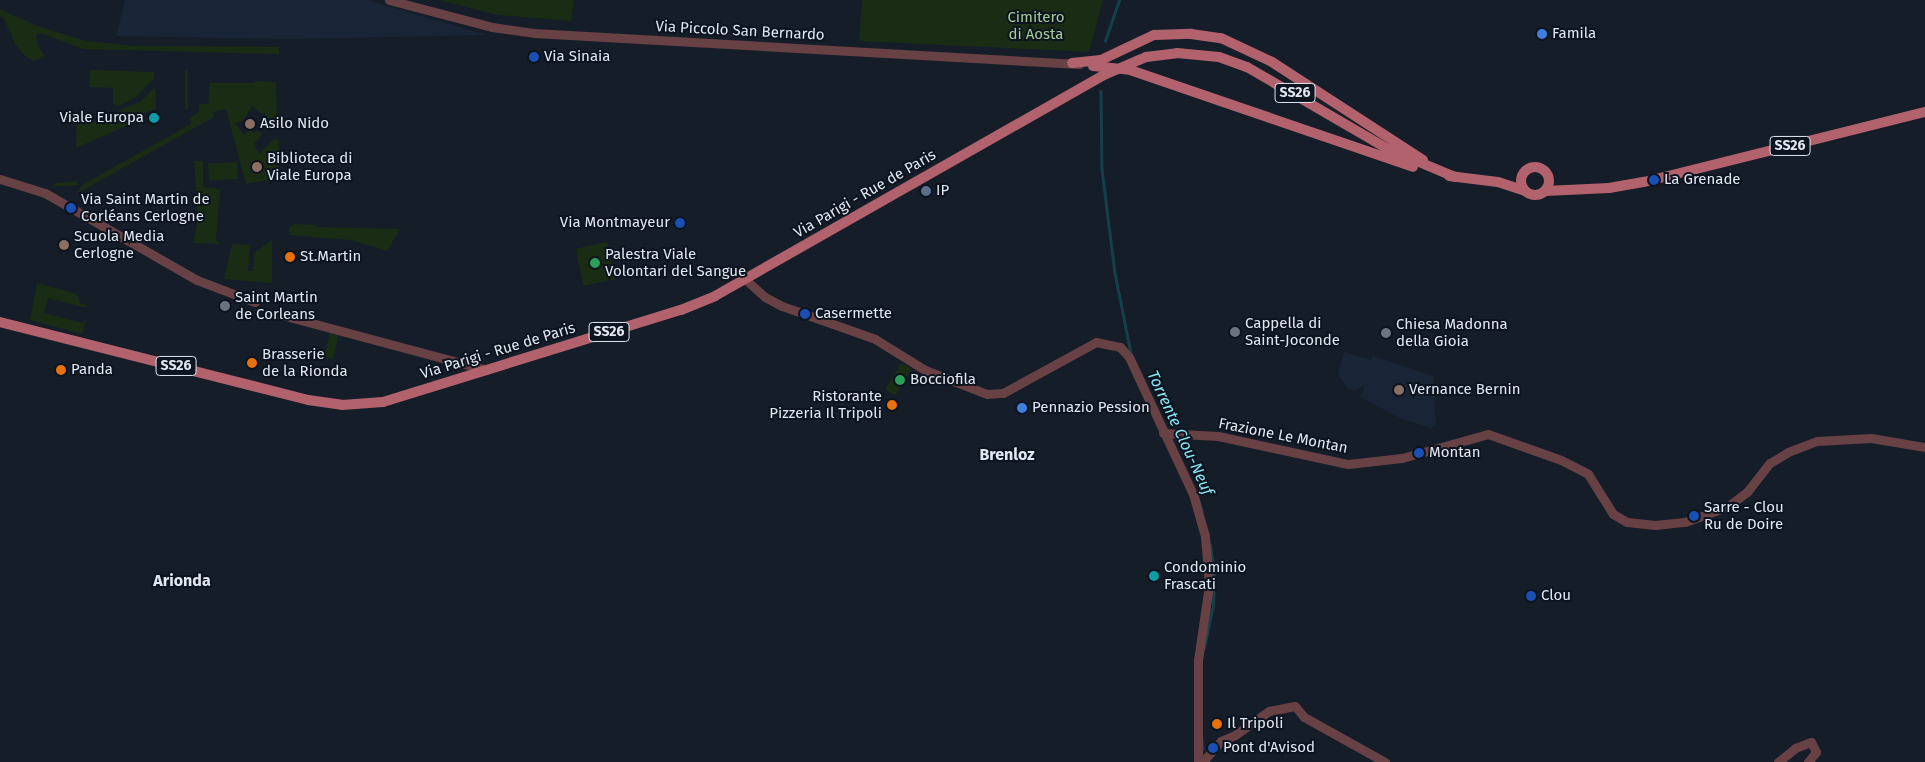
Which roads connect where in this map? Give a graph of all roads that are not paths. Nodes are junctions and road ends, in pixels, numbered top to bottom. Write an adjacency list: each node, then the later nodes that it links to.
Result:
1 (389, 0): 3 (street, Via Piccolo San Bernardo)
2 (1112, 54): 3 (main road); 5 (main road); 9 (main road)
3 (1072, 64): 4 (street, Via Piccolo San Bernardo)
4 (1093, 66): 5 (main road)
5 (1113, 68): 9 (main road)
6 (1925, 112): 12 (main road, SS26)
7 (1522, 173): 8 (main road, SS26); 11 (main road, SS26); 13 (main road)
8 (1548, 175): 12 (main road, SS26); 14 (main road)
9 (1450, 176): 11 (main road, SS26); 15 (main road, Via Parigi - Rue de Paris / SS26)
10 (0, 179): 16 (street)
11 (1498, 182): 13 (main road, SS26)
12 (1575, 188): 14 (main road, SS26)
13 (1525, 191): 14 (main road, SS26)
14 (1545, 191)
15 (746, 280): 19 (main road, Via Parigi - Rue de Paris / SS26); 20 (street)
16 (255, 302)
17 (278, 314): 19 (street)
18 (0, 322): 19 (main road, Via Parigi - Rue de Paris / SS26)
19 (487, 370)
20 (1166, 433): 21 (street, Frazione Le Montan); 22 (street)
21 (1925, 448)
22 (1385, 762)
23 (1778, 762): 24 (street)
24 (1808, 762)

